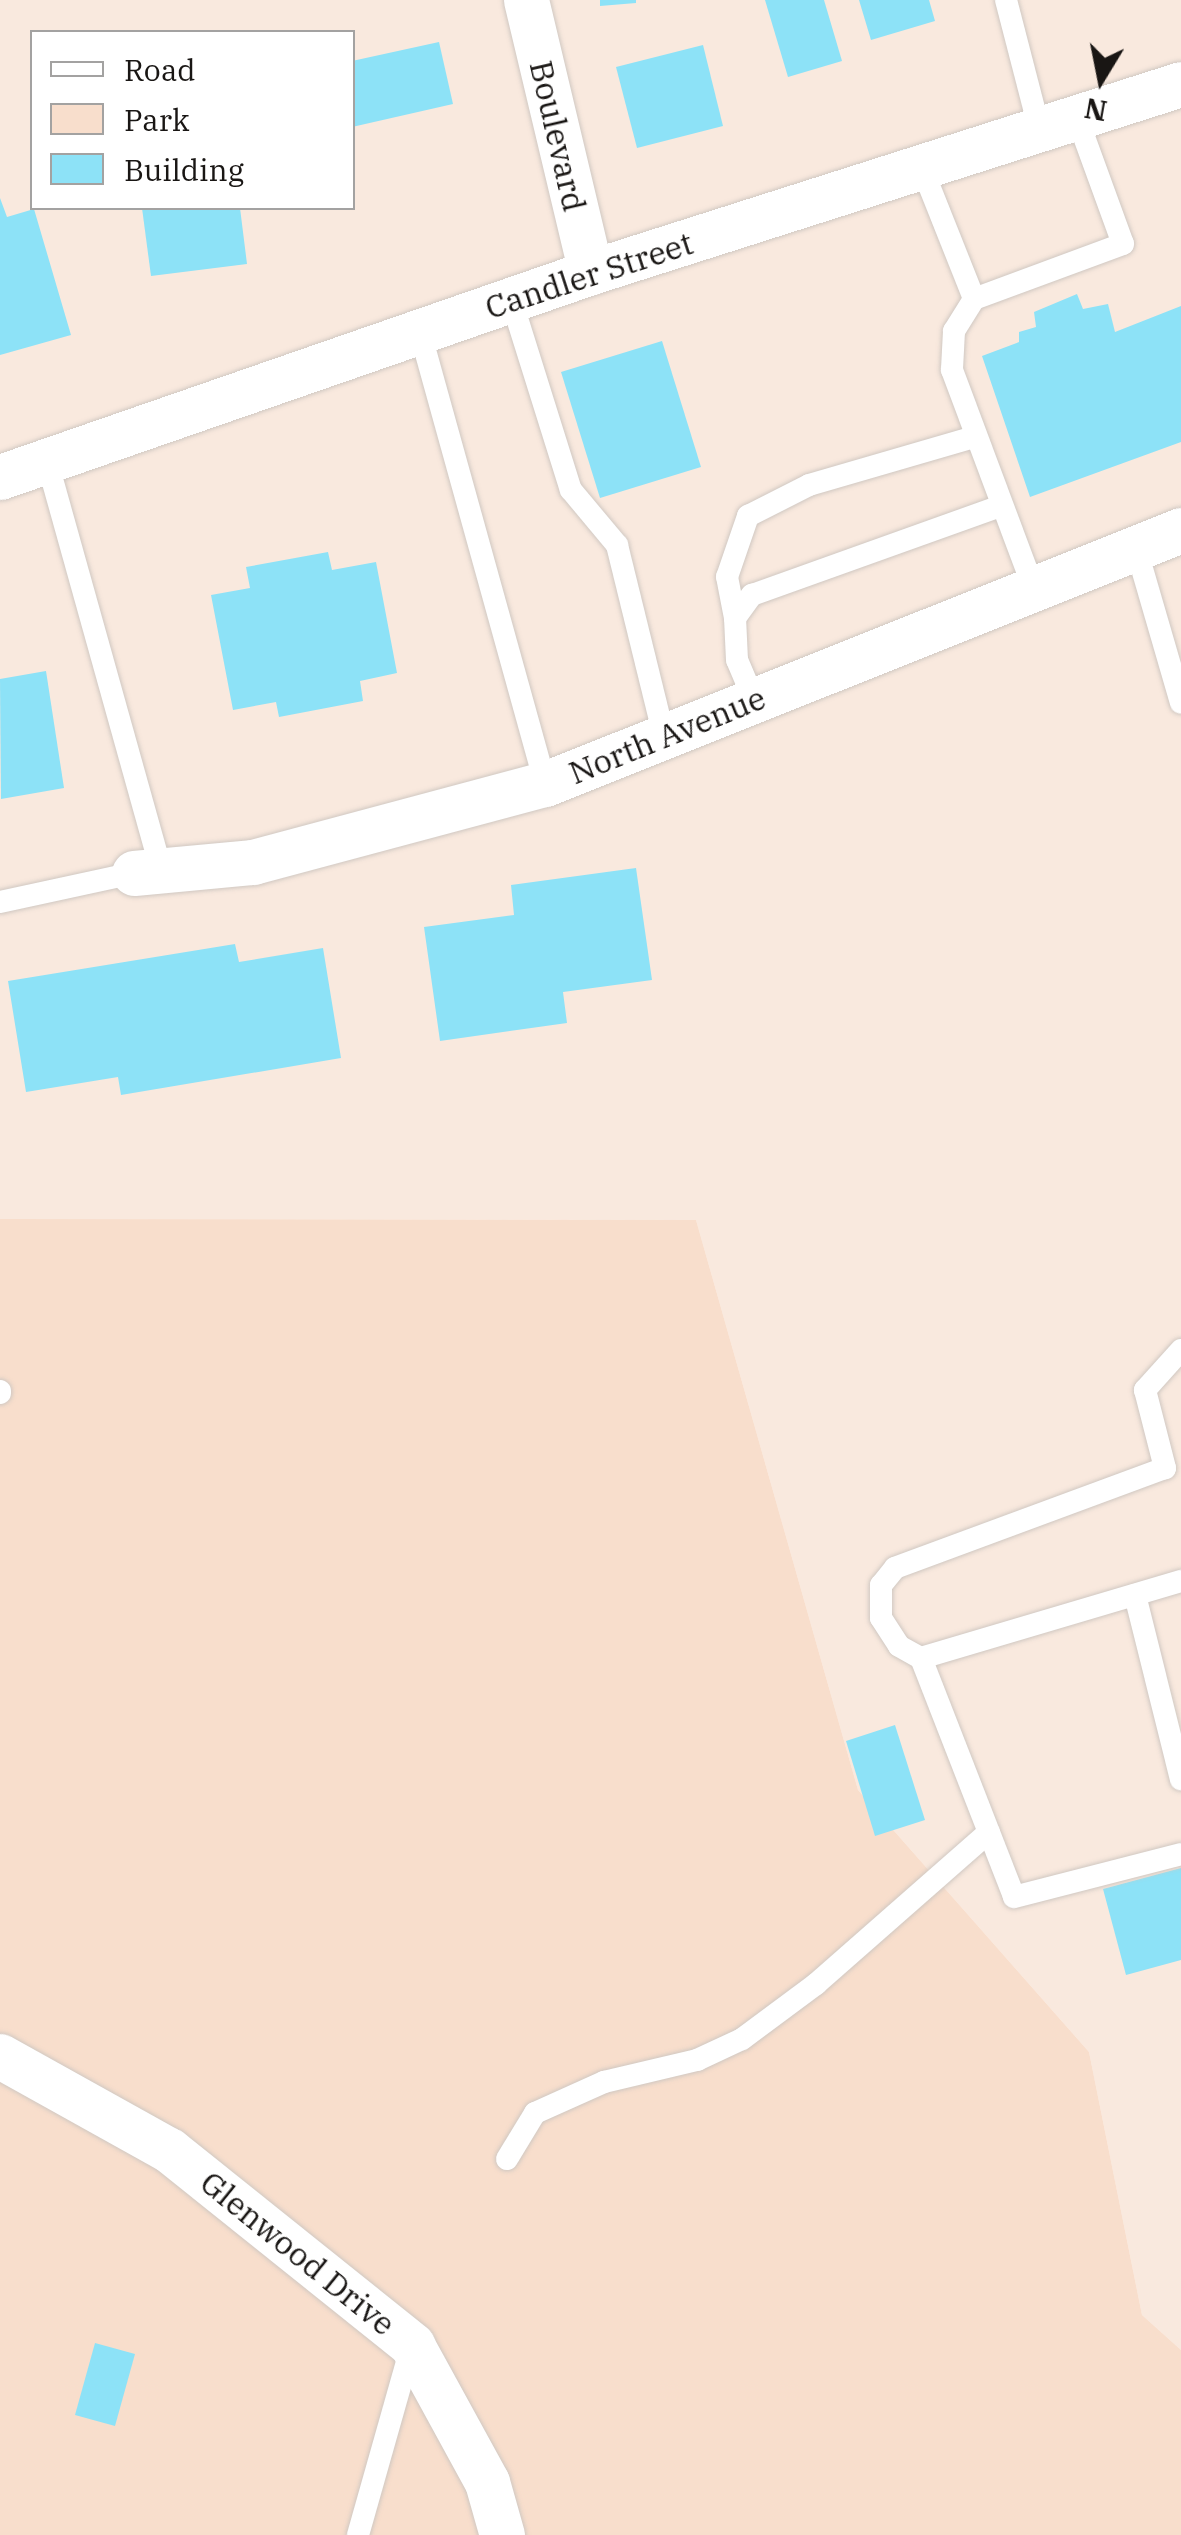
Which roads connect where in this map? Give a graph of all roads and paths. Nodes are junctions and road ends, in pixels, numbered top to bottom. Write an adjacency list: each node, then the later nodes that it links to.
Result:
1 (526, 0): 6 (street, Boulevard)
2 (1006, 0): 4 (lane)
3 (1181, 84): 4 (street, Candler Street)
4 (1057, 121): 5 (street, Candler Street); 7 (lane)
5 (922, 168): 6 (street, Candler Street); 7 (lane)
6 (590, 272): 8 (street, Candler Street)
7 (974, 299): 10 (lane)
8 (512, 300): 9 (street, Candler Street); 20 (lane)
9 (420, 332): 11 (street, Candler Street); 21 (lane)
10 (974, 438): 13 (lane); 17 (lane)
11 (47, 462): 12 (street, Candler Street); 22 (lane)
12 (0, 477)
13 (1001, 506): 16 (lane); 17 (lane)
14 (1181, 530): 15 (street, North Avenue)
15 (1136, 548): 16 (street, North Avenue); 19 (lane)
16 (1034, 589): 18 (street, North Avenue)
17 (735, 618): 18 (lane)
18 (754, 700): 20 (street, North Avenue)
19 (1181, 703)
20 (664, 736): 21 (street, North Avenue)
21 (545, 784): 22 (street, North Avenue)
22 (147, 872): 23 (lane)
23 (0, 902)
24 (1181, 1350): 27 (lane)
25 (1181, 1582): 26 (lane)
26 (1135, 1595): 27 (lane); 28 (lane)
27 (921, 1658): 29 (lane)
28 (1181, 1779)
29 (988, 1832): 30 (lane); 32 (lane)
30 (1181, 1854)
31 (0, 2056): 33 (street, Glenwood Drive)
32 (507, 2159)
33 (412, 2345): 34 (lane); 35 (street, Glenwood Drive)
34 (358, 2535)
35 (502, 2535)

